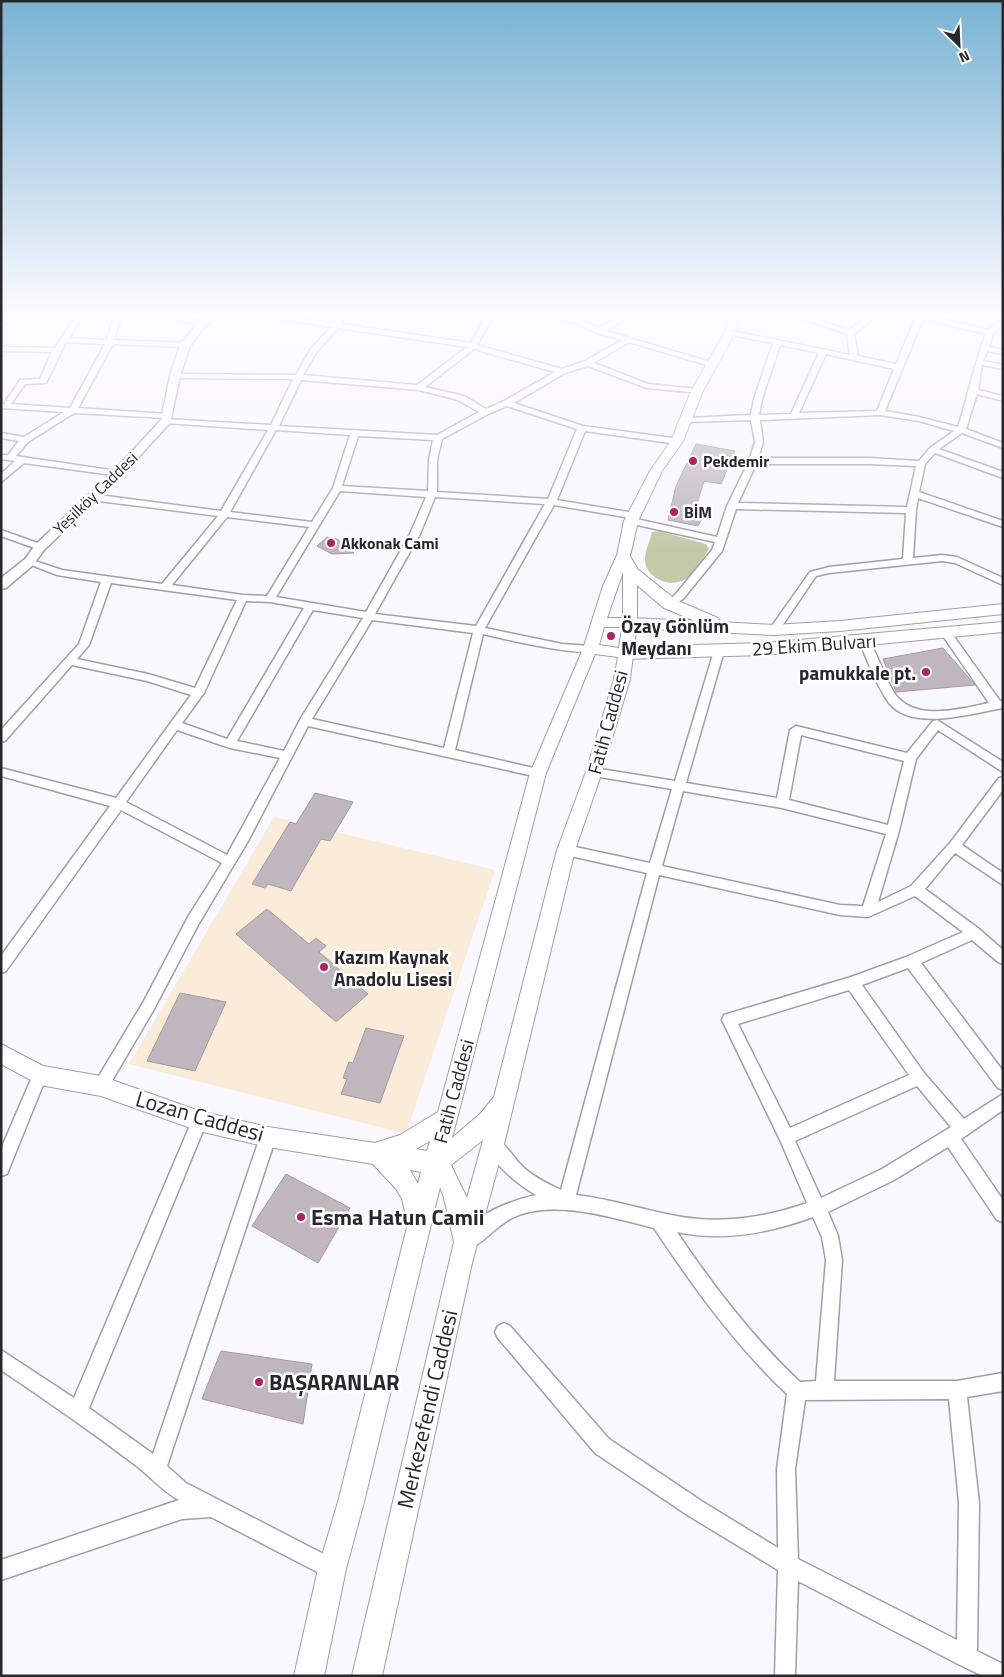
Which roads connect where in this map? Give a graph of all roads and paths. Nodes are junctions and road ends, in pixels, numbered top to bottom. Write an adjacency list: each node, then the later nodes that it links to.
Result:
1 (14, 393): 15 (street)
2 (82, 393): 16 (street)
3 (171, 393): 21 (street)
4 (290, 393): 23 (street)
5 (441, 393): 17 (street)
6 (524, 393): 14 (street)
7 (697, 393): 22 (main road)
8 (760, 393): 20 (street)
9 (804, 393): 19 (street)
10 (888, 393): 18 (street)
11 (973, 393): 25 (street)
12 (982, 393): 13 (street)
13 (1003, 399)
14 (507, 403): 17 (street); 24 (street)
15 (4, 406): 16 (street)
16 (73, 410): 21 (street); 29 (street)
17 (485, 412): 28 (street)
18 (880, 413): 19 (street); 25 (street)
19 (794, 416): 20 (street)
20 (755, 417): 22 (street); 35 (street)
21 (166, 419): 23 (street); 37 (street, Yeşilköy Caddesi)
22 (687, 420): 30 (main road)
23 (274, 427): 26 (street); 47 (street)
24 (582, 428): 30 (street); 44 (street)
25 (962, 430): 31 (street); 32 (street)
26 (355, 432): 28 (street); 40 (street)
27 (1, 435): 29 (street)
28 (438, 438): 42 (street)
29 (25, 440): 33 (street)
30 (677, 441): 48 (main road)
31 (1003, 446)
32 (933, 450): 36 (street); 38 (street)
33 (5, 458): 34 (street)
34 (22, 460): 37 (street); 39 (street)
35 (753, 462): 36 (street); 45 (street)
36 (921, 464): 41 (street)
37 (116, 474): 43 (street, Yeşilköy Caddesi)
38 (1003, 476)
39 (1, 480)
40 (337, 488): 42 (street); 50 (street)
41 (914, 492): 46 (street); 49 (street)
42 (432, 494): 44 (street); 67 (street)
43 (91, 497): 47 (street); 53 (street, Yeşilköy Caddesi)
44 (551, 502): 48 (street); 72 (street)
45 (732, 506): 46 (street); 52 (street)
46 (911, 510): 56 (street)
47 (224, 514): 50 (street); 61 (street)
48 (633, 519): 52 (street); 54 (main road)
49 (1003, 524)
50 (314, 526): 63 (street)
51 (1, 533): 53 (street)
52 (720, 540): 64 (street)
53 (40, 546): 55 (street, Yeşilköy Caddesi)
54 (624, 555): 57 (main road, Fatih Caddesi); 68 (main road, Fatih Caddesi)
55 (29, 562): 58 (street); 60 (street, Yeşilköy Caddesi)
56 (908, 562): 59 (street); 73 (street)
57 (630, 572): 64 (main road); 69 (main road, Fatih Caddesi)
58 (107, 580): 61 (street); 79 (street)
59 (1003, 582)
60 (1, 585)
61 (166, 586): 62 (street)
62 (243, 598): 63 (street); 80 (street)
63 (270, 598): 65 (street)
64 (670, 604): 71 (main road)
65 (311, 605): 67 (street); 86 (street)
66 (1003, 609): 73 (main road, 29 Ekim Bulvarı)
67 (369, 616): 72 (street); 83 (street)
68 (600, 622): 69 (main road); 76 (main road, Fatih Caddesi)
69 (630, 624): 71 (main road, 29 Ekim Bulvarı); 78 (main road, Fatih Caddesi)
70 (1003, 627): 74 (main road, 29 Ekim Bulvarı)
71 (730, 629): 73 (main road, 29 Ekim Bulvarı)
72 (479, 630): 76 (street); 87 (street)
73 (774, 630)
74 (946, 633): 75 (main road, 29 Ekim Bulvarı); 81 (street)
75 (864, 641): 77 (main road, 29 Ekim Bulvarı); 82 (street)
76 (590, 649): 78 (main road); 93 (main road, Fatih Caddesi)
77 (719, 650): 78 (main road, 29 Ekim Bulvarı); 95 (street)
78 (624, 653): 92 (main road, Fatih Caddesi)
79 (70, 661): 80 (street); 85 (street)
80 (198, 693): 84 (street)
81 (1000, 704): 82 (street)
82 (935, 719): 89 (street); 90 (street)
83 (305, 721): 87 (street); 88 (street)
84 (175, 725): 86 (street); 96 (street)
85 (1, 738)
86 (230, 744): 88 (street)
87 (448, 754): 93 (street)
88 (288, 756): 101 (street)
89 (910, 758): 97 (street); 98 (street)
90 (1003, 768)
91 (1, 772): 96 (street)
92 (594, 772): 95 (street); 100 (main road, Fatih Caddesi)
93 (538, 773): 118 (main road, Fatih Caddesi)
94 (1003, 781): 99 (street)
95 (680, 787): 97 (street); 102 (street)
96 (118, 803): 101 (street); 109 (street)
97 (782, 803): 98 (street)
98 (893, 831): 105 (street)
99 (954, 846): 103 (street); 104 (street)
100 (566, 850): 102 (street); 116 (main road, Fatih Caddesi)
101 (230, 862): 115 (street)
102 (654, 870): 105 (street); 127 (street)
103 (1003, 880)
104 (916, 890): 105 (street); 106 (street)
105 (868, 912)
106 (974, 933): 107 (street); 108 (street)
107 (1003, 958)
108 (911, 961): 110 (street); 114 (street)
109 (1, 967)
110 (852, 983): 113 (street); 122 (street)
111 (1, 1054): 112 (main road, Lozan Caddesi)
112 (40, 1075): 115 (main road, Lozan Caddesi); 126 (street)
113 (919, 1078): 120 (street); 122 (street)
114 (1003, 1083)
115 (101, 1086): 119 (main road, Lozan Caddesi)
116 (505, 1097): 123 (main road, Fatih Caddesi); 125 (main road)
117 (1003, 1101): 120 (street)
118 (446, 1120): 124 (main road); 125 (main road, Fatih Caddesi)
119 (199, 1121): 121 (main road, Lozan Caddesi); 139 (street)
120 (956, 1133): 128 (street); 129 (street)
121 (268, 1136): 124 (main road, Lozan Caddesi); 140 (street)
122 (786, 1137): 128 (street)
123 (493, 1144): 127 (street); 132 (main road, Merkezefendi Caddesi)
124 (377, 1153): 125 (main road, Lozan Caddesi); 131 (main road)
125 (434, 1162): 131 (main road); 132 (main road)
126 (1, 1168)
127 (566, 1201): 130 (street); 132 (street)
128 (818, 1208): 130 (street); 136 (street)
129 (1003, 1214)
130 (660, 1220): 138 (street)
131 (419, 1223): 143 (main road)
132 (466, 1244): 148 (main road, Merkezefendi Caddesi)
133 (504, 1332): 142 (street)
134 (1, 1358): 139 (street)
135 (1003, 1382): 137 (street)
136 (824, 1390): 137 (street); 138 (street)
137 (957, 1390): 145 (street)
138 (797, 1391): 142 (street)
139 (78, 1410): 140 (street)
140 (156, 1470): 141 (street)
141 (212, 1507): 143 (street); 144 (street)
142 (788, 1565): 145 (street); 149 (street)
143 (332, 1569): 147 (main road)
144 (1, 1570)
145 (967, 1658): 146 (street)
146 (1003, 1675)
147 (310, 1676)
148 (367, 1676)
149 (785, 1676)

